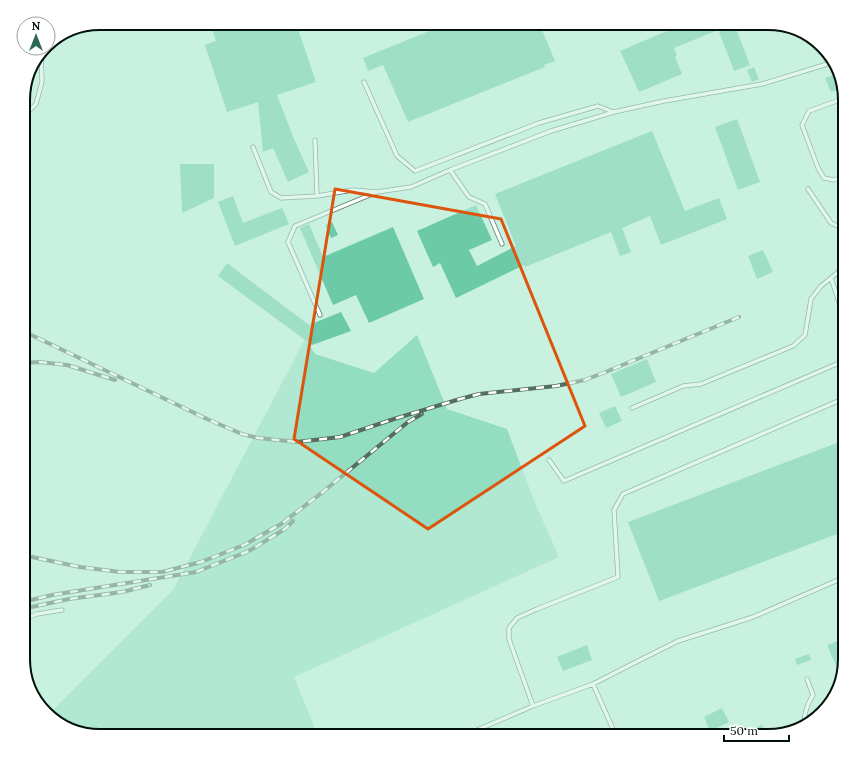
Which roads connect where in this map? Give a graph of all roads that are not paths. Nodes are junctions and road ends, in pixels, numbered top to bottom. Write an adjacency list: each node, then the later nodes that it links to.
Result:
1 (41, 62): 5 (lane)
2 (828, 64): 6 (lane)
3 (364, 82): 6 (lane)
4 (838, 101): 10 (lane)
5 (30, 110)
6 (614, 112): 9 (lane)
7 (315, 140): 13 (lane)
8 (253, 147): 13 (lane)
9 (450, 170): 12 (lane); 15 (lane)
10 (838, 179)
11 (808, 189): 14 (lane)
12 (377, 192): 13 (lane); 19 (lane)
13 (317, 196)
14 (838, 226)
15 (502, 244)
16 (838, 272): 17 (lane)
17 (831, 278): 18 (lane); 22 (lane)
18 (838, 299)
19 (320, 315)
20 (838, 364): 23 (lane)
21 (838, 401): 29 (lane)
22 (632, 408)
23 (549, 460)
24 (838, 580): 28 (lane)
25 (62, 610): 26 (lane)
26 (30, 616)
27 (807, 679): 30 (lane)
28 (593, 684): 29 (lane); 32 (lane)
29 (533, 706): 31 (lane)
30 (805, 718)
31 (479, 729)
32 (613, 729)

